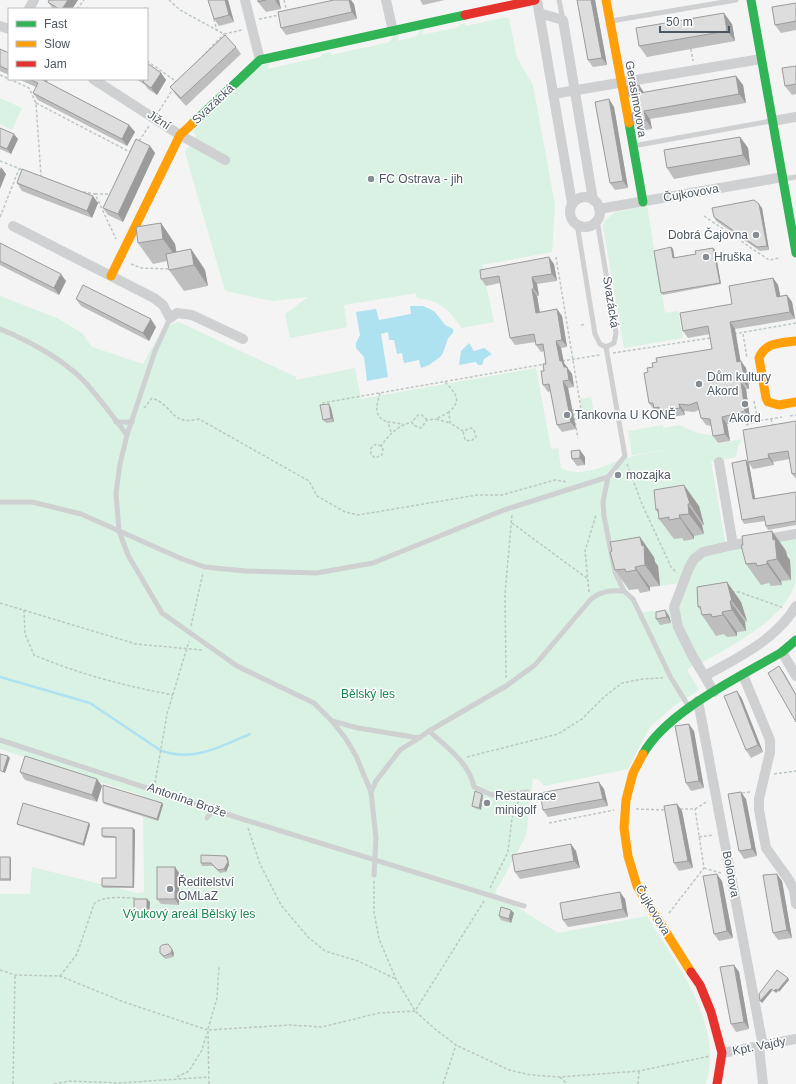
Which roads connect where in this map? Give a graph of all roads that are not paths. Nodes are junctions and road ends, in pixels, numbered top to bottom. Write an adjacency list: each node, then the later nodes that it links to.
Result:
1 (245, 0): 13 (street)
2 (386, 0): 11 (street)
3 (536, 0): 8 (street); 11 (street)
4 (559, 0): 9 (lane)
5 (606, 0): 10 (street, Gerasimovova)
6 (736, 0): 10 (lane)
7 (751, 0): 12 (street)
8 (539, 14): 9 (street); 17 (street)
9 (563, 20): 16 (street)
10 (610, 22): 15 (street, Gerasimovova)
11 (393, 31): 13 (street)
12 (761, 59): 15 (street); 19 (street)
13 (260, 60): 20 (street, Svazácká)
14 (95, 80): 20 (street, Jižní)
15 (621, 83): 16 (street); 21 (street, Gerasimovova)
16 (575, 90): 17 (street); 25 (street)
17 (553, 94): 27 (street)
18 (796, 117): 19 (street)
19 (773, 121): 21 (lane); 24 (street)
20 (180, 135): 22 (street, Jižní); 33 (street, Svazácká)
21 (632, 146): 26 (street, Gerasimovova)
22 (225, 160)
23 (796, 177): 24 (lane)
24 (783, 178): 26 (street, Čujkovova); 32 (street)
25 (593, 200): 27 (street); 28 (street)
26 (643, 202): 28 (street, Čujkovova)
27 (572, 203): 30 (street)
28 (599, 209): 29 (street)
29 (597, 220): 30 (street); 38 (lane, Svazácká)
30 (577, 224): 38 (lane, Svazácká)
31 (12, 226): 33 (street)
32 (796, 253)
33 (111, 276): 34 (street)
34 (170, 318): 36 (street); 41 (lane)
35 (0, 329): 40 (lane)
36 (243, 339)
37 (796, 340): 39 (street)
38 (606, 347): 44 (lane)
39 (796, 402)
40 (116, 422): 41 (lane); 42 (lane)
41 (132, 422): 42 (lane)
42 (127, 435): 46 (lane)
43 (719, 462): 48 (street)
44 (608, 477): 46 (lane); 49 (lane)
45 (0, 502): 46 (lane)
46 (119, 531): 59 (lane)
47 (796, 534): 48 (street)
48 (733, 545): 54 (street)
49 (624, 591): 58 (lane); 60 (lane)
50 (796, 606): 54 (street)
51 (796, 640): 52 (street, Čujkovova)
52 (782, 652): 53 (street, Čujkovova); 55 (street)
53 (743, 675): 56 (street, Čujkovova); 69 (street)
54 (705, 676): 56 (street)
55 (796, 676)
56 (714, 692): 57 (street, Čujkovova)
57 (698, 701): 58 (street, Čujkovova); 72 (street, Bolotova)
58 (689, 707): 73 (street, Čujkovova)
59 (332, 721): 61 (lane); 63 (lane)
60 (429, 731): 61 (lane); 64 (lane)
61 (420, 738): 63 (lane)
62 (0, 740): 65 (lane, Antonína Brože)
63 (371, 792): 67 (lane)
64 (527, 792)
65 (214, 809): 66 (lane); 67 (lane, Antonína Brože)
66 (206, 818)
67 (374, 859): 68 (lane); 70 (lane, Antonína Brože)
68 (374, 875)
69 (796, 904)
70 (524, 906)
71 (796, 1039): 72 (street, Kpt. Vajdy)
72 (761, 1047): 73 (street, Kpt. Vajdy); 75 (street, Bolotova)
73 (718, 1054): 74 (street, Čujkovova)
74 (717, 1084)
75 (763, 1084)

